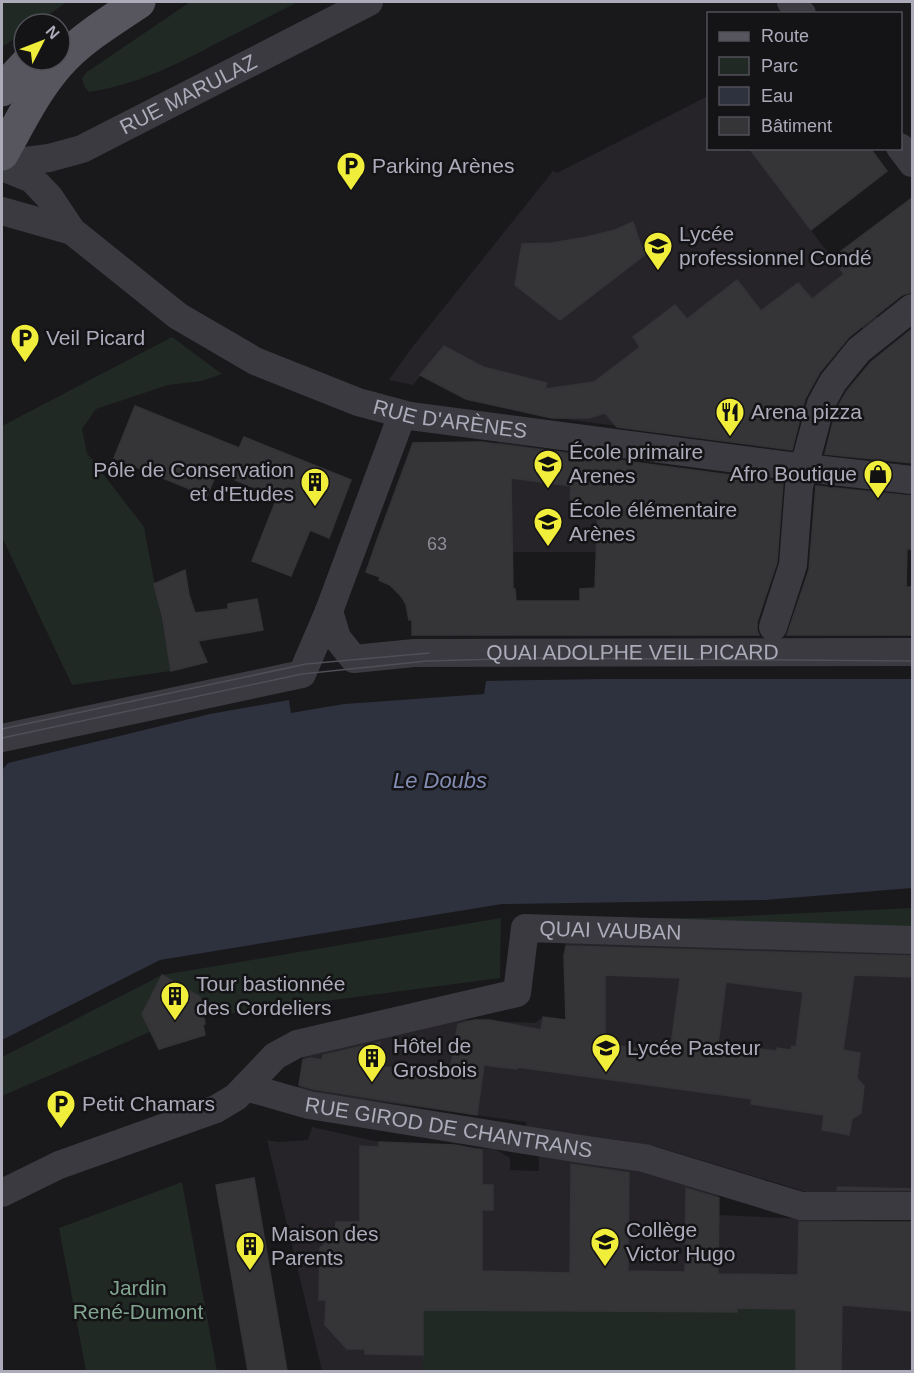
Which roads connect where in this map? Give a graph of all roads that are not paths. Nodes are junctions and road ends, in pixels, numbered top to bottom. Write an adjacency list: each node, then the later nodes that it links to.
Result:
1 (102, 2): 4 (main road)
2 (139, 2): 7 (main road)
3 (369, 2): 8 (street, RUE MARULAZ)
4 (72, 23)
5 (19, 72): 6 (main road)
6 (2, 90)
7 (2, 154)
8 (2, 166): 10 (street, RUE D'ARÈNES)
9 (2, 211): 10 (street, RUE D'ARÈNES)
10 (72, 231): 12 (street, RUE D'ARÈNES)
11 (912, 308): 13 (street)
12 (402, 415): 13 (street, RUE D'ARÈNES); 15 (street)
13 (804, 468): 14 (street, RUE D'ARÈNES); 16 (street)
14 (912, 480)
15 (329, 611): 17 (street, QUAI ADOLPHE VEIL PICARD); 18 (street)
16 (773, 627)
17 (912, 652)
18 (2, 738)
19 (912, 940): 20 (street, QUAI VAUBAN)
20 (246, 1087): 21 (street); 22 (street, RUE GIROD DE CHANTRANS)
21 (2, 1193)
22 (912, 1206)

